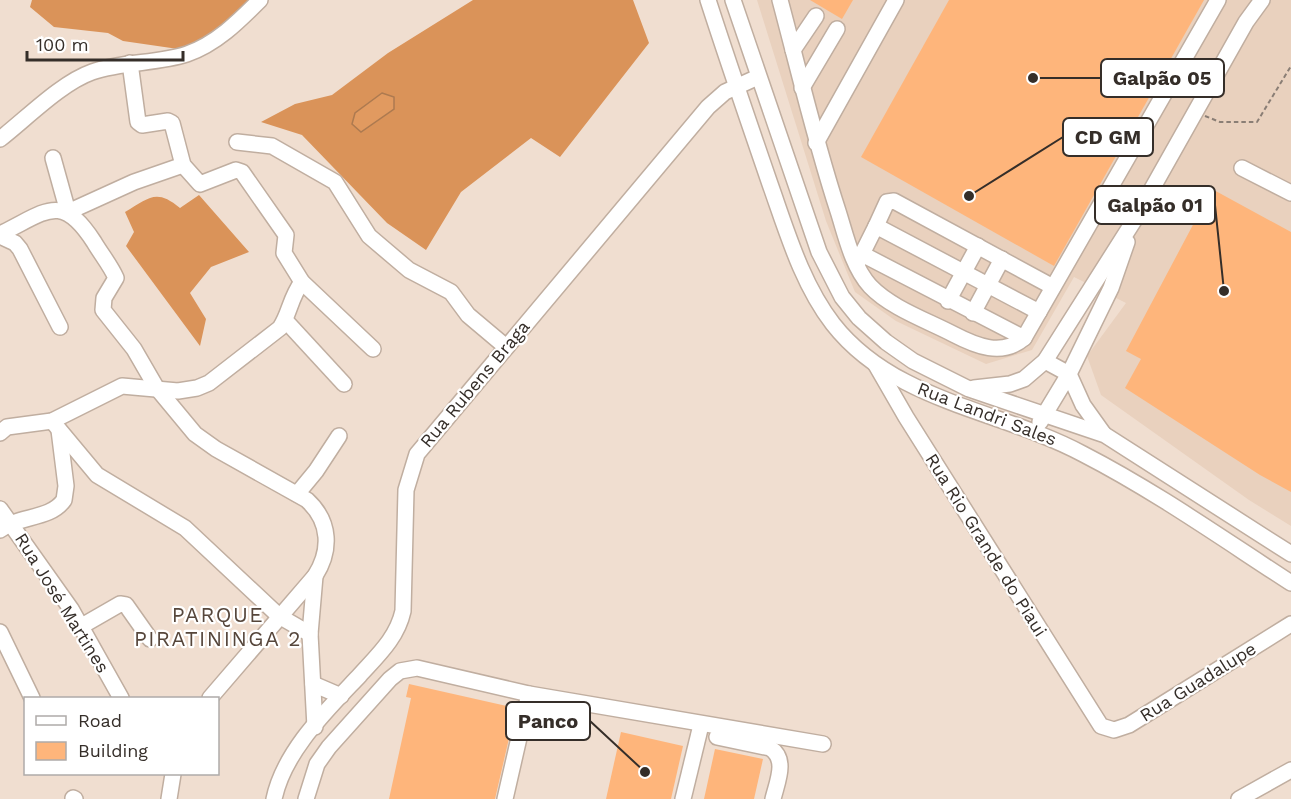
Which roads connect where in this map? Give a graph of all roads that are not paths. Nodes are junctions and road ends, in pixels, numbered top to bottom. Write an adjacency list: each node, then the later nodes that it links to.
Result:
1 (260, 0): 13 (street)
2 (708, 0): 15 (street, Rua Landri Sales)
3 (733, 0): 14 (street, Rua Landri Sales)
4 (780, 0): 12 (street)
5 (896, 0): 19 (street)
6 (1218, 0): 34 (street)
7 (1250, 0): 10 (street)
8 (1262, 0): 10 (street)
9 (816, 16): 12 (street)
10 (1246, 22): 25 (street)
11 (837, 29): 16 (street)
12 (794, 50): 16 (street)
13 (129, 63): 17 (street); 21 (street)
14 (758, 77): 15 (street, Rua Rubens Braga); 48 (street, Rua Landri Sales)
15 (736, 86): 41 (street, Rua Rubens Braga); 44 (street, Rua Landri Sales)
16 (802, 88): 19 (street)
17 (0, 139)
18 (237, 142): 41 (street)
19 (816, 143): 29 (street)
20 (53, 158): 24 (street)
21 (183, 165): 24 (street); 32 (street)
22 (1242, 168): 23 (street)
23 (1291, 193)
24 (68, 212): 27 (street); 47 (street)
25 (1136, 219): 43 (street); 45 (street)
26 (876, 226): 28 (street); 29 (street); 31 (street)
27 (0, 235): 39 (street)
28 (978, 246): 30 (street); 31 (street)
29 (860, 259): 35 (street); 40 (street)
30 (1002, 260): 33 (street); 34 (street)
31 (964, 273): 33 (street); 35 (street)
32 (302, 282): 38 (street); 42 (street)
33 (988, 285): 36 (street); 37 (street)
34 (1053, 287): 36 (street)
35 (948, 300): 37 (street)
36 (1039, 312): 40 (street)
37 (973, 313): 40 (street)
38 (285, 321): 46 (street); 47 (street)
39 (60, 327)
40 (1024, 338)
41 (506, 347): 70 (street, Rua Rubens Braga)
42 (374, 349)
43 (1045, 360): 45 (street); 48 (street)
44 (875, 362): 49 (street, Rua Landri Sales); 74 (street, Rua Rio Grande do Piaui)
45 (1069, 374): 50 (street); 55 (street)
46 (344, 384)
47 (156, 387): 51 (street); 56 (street)
48 (969, 389): 49 (street); 50 (street, Rua Landri Sales)
49 (959, 405): 53 (street, Rua Landri Sales)
50 (1047, 415): 53 (street); 55 (street, Rua Landri Sales)
51 (55, 426): 52 (street); 58 (street); 62 (street)
52 (2, 427)
53 (1032, 430): 61 (street, Rua Landri Sales)
54 (339, 435): 56 (street)
55 (1105, 435): 59 (street, Rua Landri Sales)
56 (297, 494): 60 (street)
57 (0, 509): 58 (street, Rua José Martines)
58 (6, 526): 64 (street, Rua José Martines)
59 (1291, 554)
60 (315, 576): 62 (street); 66 (street)
61 (1291, 583)
62 (279, 616): 66 (street); 73 (street)
63 (1291, 624): 74 (street, Rua Guadalupe)
64 (80, 627): 67 (street); 72 (street, Rua José Martines)
65 (0, 632): 71 (street)
66 (310, 634): 68 (street)
67 (150, 639)
68 (313, 684): 70 (street); 75 (street)
69 (529, 694): 76 (street); 82 (street); 83 (street)
70 (341, 696): 75 (street, Rua Rubens Braga)
71 (31, 697)
72 (120, 697)
73 (212, 697)
74 (1101, 726)
75 (315, 727): 81 (street, Rua Rubens Braga)
76 (700, 729): 77 (street); 84 (street); 85 (street)
77 (823, 744)
78 (1291, 770): 86 (street)
79 (173, 775): 80 (street)
80 (169, 799)
81 (274, 799)
82 (306, 799)
83 (505, 799)
84 (683, 799)
85 (773, 799)
86 (1239, 799)

